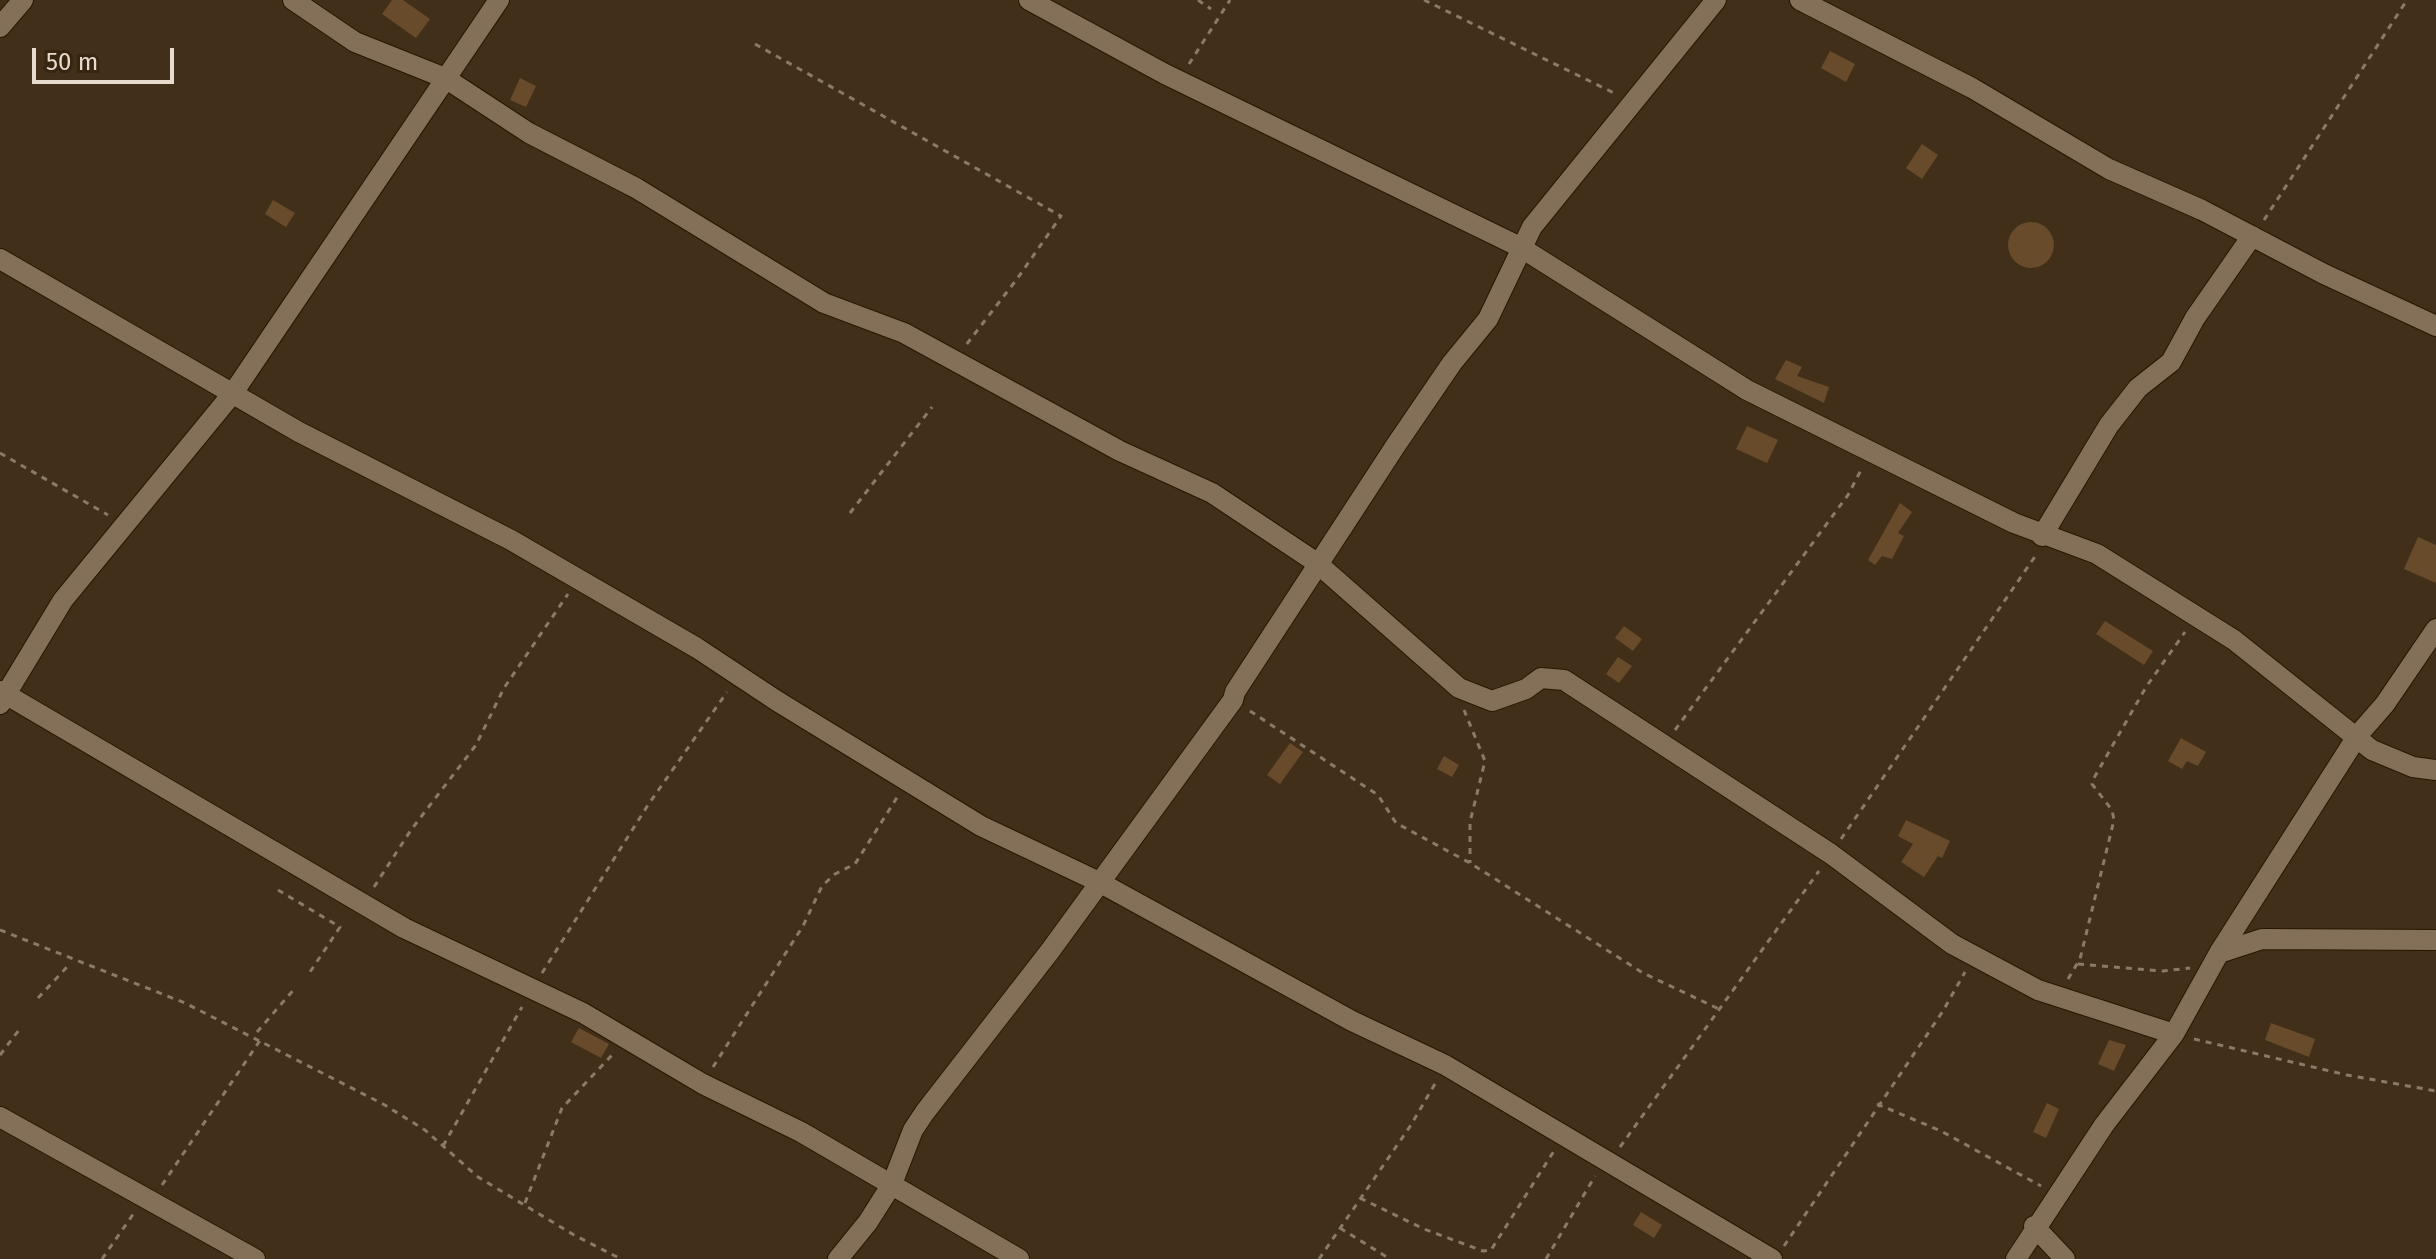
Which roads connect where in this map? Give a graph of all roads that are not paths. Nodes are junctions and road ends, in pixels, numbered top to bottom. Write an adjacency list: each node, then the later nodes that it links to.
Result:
1 (23, 0): 7 (street)
2 (293, 0): 8 (street)
3 (499, 0): 8 (street)
4 (1029, 0): 10 (street)
5 (1716, 0): 10 (street)
6 (1800, 0): 9 (street)
7 (0, 27)
8 (445, 78): 13 (street); 15 (street)
9 (2252, 236): 12 (street); 14 (street)
10 (1520, 247): 14 (street); 15 (street)
11 (0, 259): 13 (street)
12 (2436, 326)
13 (233, 393): 17 (street); 20 (street)
14 (2045, 537): 18 (street)
15 (1317, 563): 20 (street); 23 (street)
16 (2436, 629): 18 (street)
17 (2, 697): 25 (street)
18 (2358, 735): 19 (street); 22 (street)
19 (2436, 770)
20 (1099, 882): 25 (street); 27 (street)
21 (2436, 940): 22 (street)
22 (2215, 960): 23 (street)
23 (2174, 1034): 26 (street)
24 (0, 1117): 28 (street)
25 (892, 1184): 29 (street); 30 (street)
26 (2034, 1226): 31 (street); 32 (street)
27 (1778, 1252)
28 (255, 1259)
29 (838, 1259)
30 (1019, 1259)
31 (2016, 1259)
32 (2065, 1259)

